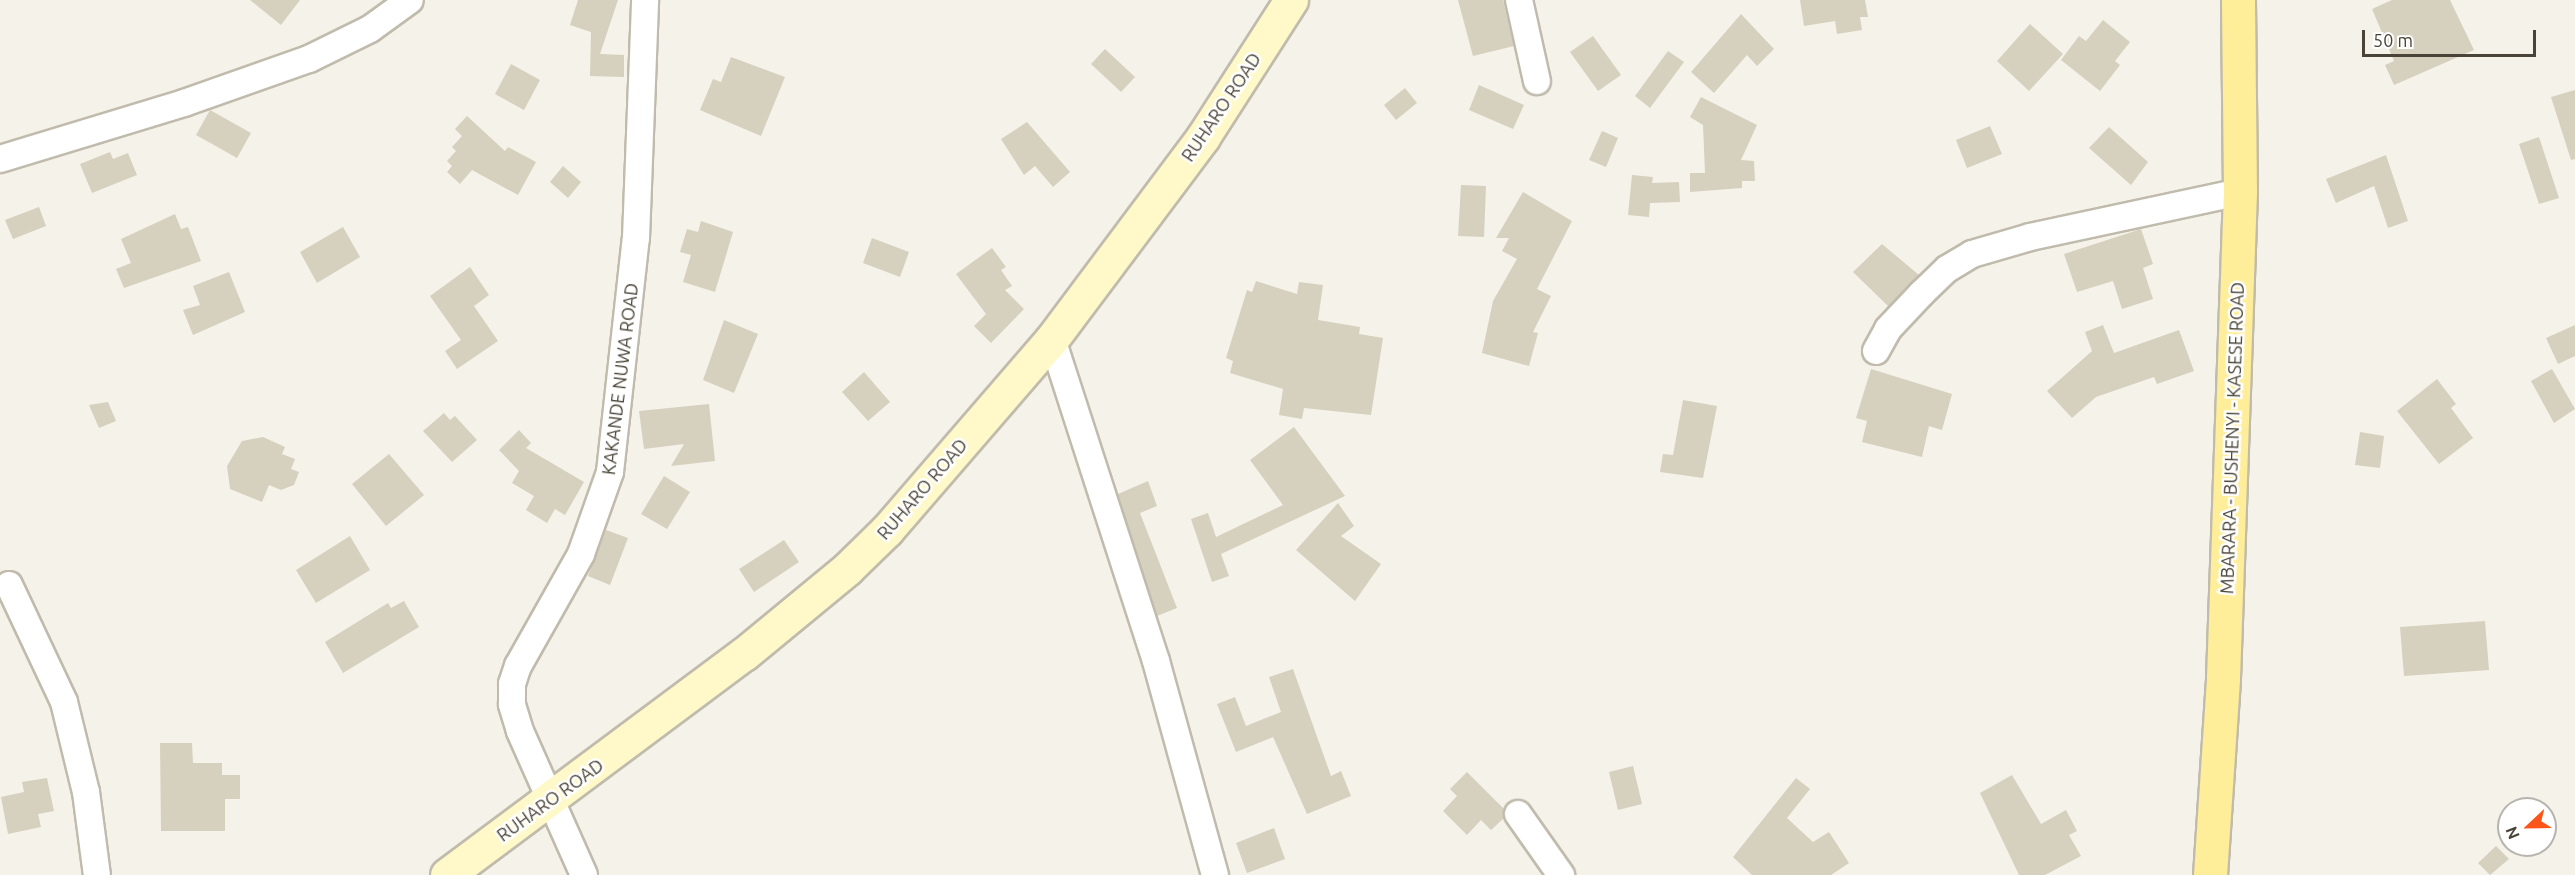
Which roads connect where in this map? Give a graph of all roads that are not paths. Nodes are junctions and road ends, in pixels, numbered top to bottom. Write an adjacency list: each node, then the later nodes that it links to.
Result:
1 (410, 0): 7 (street)
2 (645, 0): 12 (street, KAKANDE NUWA ROAD)
3 (1290, 0): 9 (street, RUHARO ROAD)
4 (1519, 0): 6 (street)
5 (2238, 0): 8 (main road, MBARARA - BUSHENYI - KASESE ROAD)
6 (1537, 81)
7 (0, 159)
8 (2240, 192): 10 (street); 19 (main road, MBARARA - BUSHENYI - KASESE ROAD)
9 (1052, 339): 12 (street, RUHARO ROAD); 17 (street)
10 (1876, 351)
11 (9, 585): 14 (street)
12 (549, 802): 15 (street, RUHARO ROAD); 16 (street, KAKANDE NUWA ROAD)
13 (1518, 814): 18 (street)
14 (97, 875)
15 (447, 875)
16 (584, 875)
17 (1215, 875)
18 (1561, 875)
19 (2210, 875)

